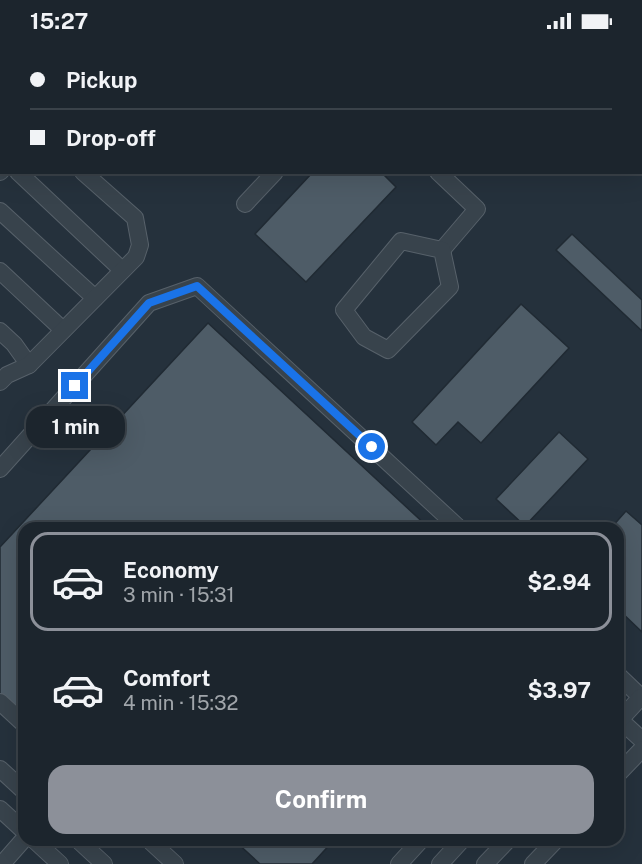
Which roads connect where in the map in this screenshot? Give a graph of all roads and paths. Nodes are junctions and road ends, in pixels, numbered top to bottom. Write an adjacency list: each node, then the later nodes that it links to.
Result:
1 (20, 174): 8 (lane)
2 (85, 174): 8 (lane)
3 (273, 174): 5 (lane)
4 (440, 174): 7 (lane)
5 (245, 204)
6 (0, 211): 10 (lane)
7 (442, 250): 7 (lane)
8 (122, 270): 10 (lane)
9 (0, 271): 11 (lane)
10 (95, 298): 11 (lane)
11 (63, 330): 13 (lane)
12 (0, 331): 13 (lane)
13 (29, 365): 14 (lane)
14 (0, 382)
15 (0, 469): 16 (lane)
16 (453, 522)
17 (624, 680): 18 (lane)
18 (642, 697): 20 (lane)
19 (0, 702): 21 (lane)
20 (624, 715)
21 (18, 718)
22 (624, 724): 23 (lane)
23 (642, 740)
24 (642, 749): 25 (lane)
25 (624, 768)
26 (0, 770): 27 (lane)
27 (18, 786)
28 (0, 809): 29 (lane)
29 (18, 826)
30 (18, 846): 38 (lane)
31 (40, 846): 39 (lane)
32 (85, 846): 40 (lane)
33 (156, 846): 41 (lane)
34 (416, 846): 42 (lane)
35 (456, 846): 43 (lane)
36 (502, 846): 44 (lane)
37 (550, 846): 45 (lane)
38 (2, 864)
39 (60, 864)
40 (105, 864)
41 (175, 864)
42 (399, 864)
43 (440, 864)
44 (485, 864)
45 (533, 864)

